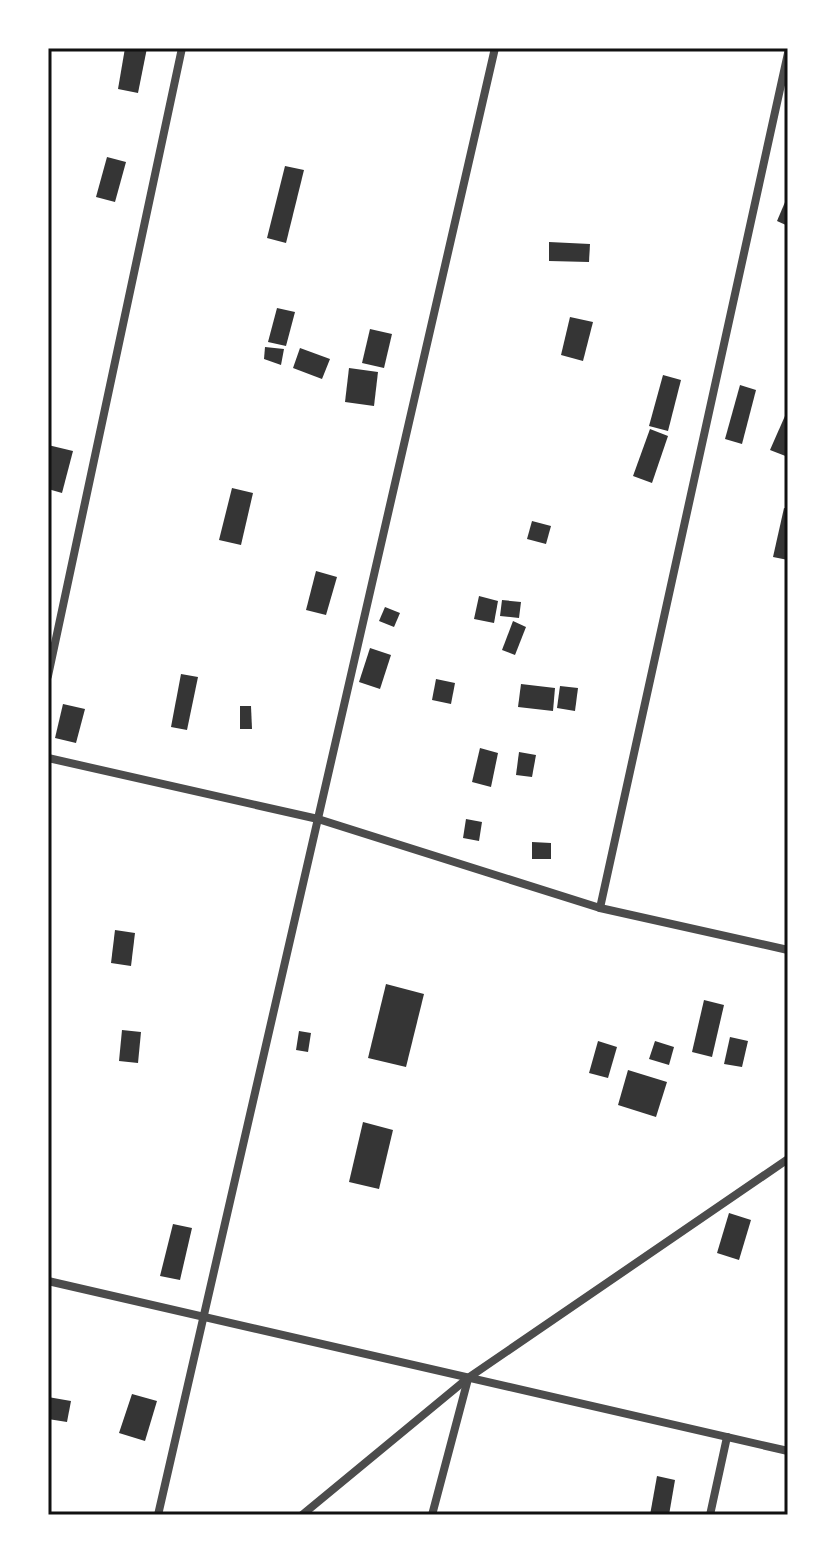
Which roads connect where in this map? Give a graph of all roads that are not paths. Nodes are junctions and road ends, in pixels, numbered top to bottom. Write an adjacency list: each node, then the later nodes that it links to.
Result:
1 (182, 48): 4 (street)
2 (495, 48): 6 (street)
3 (788, 53): 7 (street)
4 (48, 676)
5 (48, 758): 6 (street)
6 (318, 819): 7 (street); 11 (street)
7 (600, 908): 8 (street)
8 (788, 950)
9 (788, 1159): 12 (street)
10 (48, 1281): 11 (street)
11 (204, 1317): 12 (street); 15 (street)
12 (468, 1378): 13 (street); 16 (street); 17 (street)
13 (727, 1437): 14 (street); 18 (street)
14 (788, 1451)
15 (158, 1515)
16 (302, 1515)
17 (432, 1515)
18 (710, 1515)

